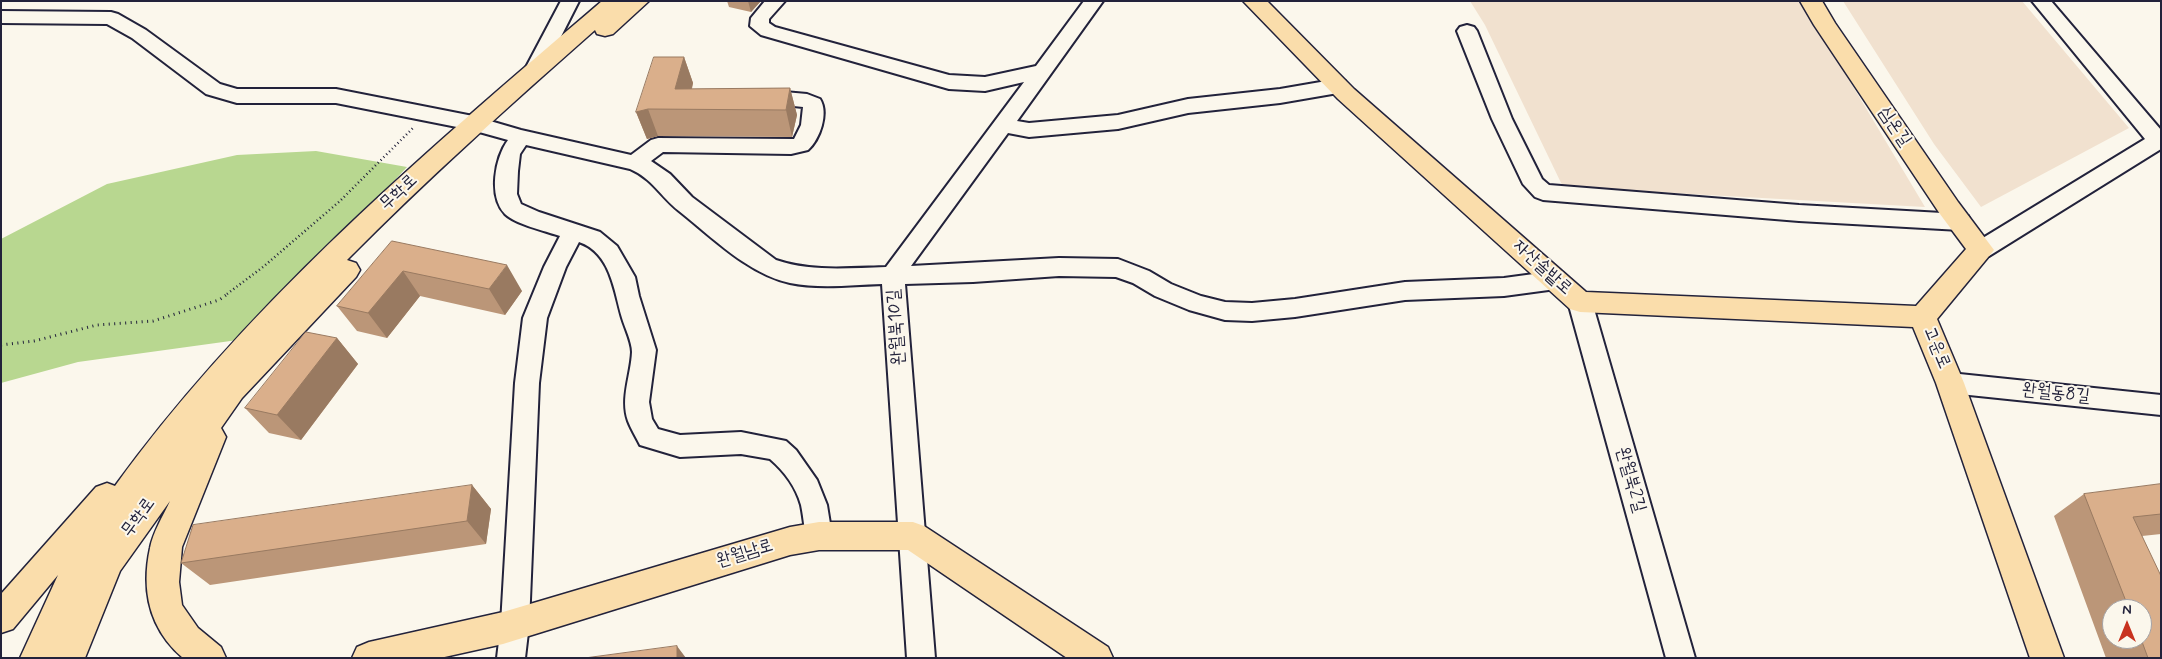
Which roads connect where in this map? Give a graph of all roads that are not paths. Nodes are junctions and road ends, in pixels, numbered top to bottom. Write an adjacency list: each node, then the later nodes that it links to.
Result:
1 (570, 1): 11 (street)
2 (615, 1): 11 (main road, 무학로)
3 (638, 1): 16 (main road, 무학로)
4 (776, 1): 12 (street)
5 (1094, 1): 12 (street, 완월북10길)
6 (1254, 1): 13 (main road, 자산솔밭로)
7 (1811, 1): 20 (main road, 심온길)
8 (2041, 1): 18 (street, 고운로)
9 (1, 17): 16 (street)
10 (1466, 31): 20 (street)
11 (534, 71): 16 (main road, 무학로)
12 (1043, 71): 15 (street, 완월북10길)
13 (1338, 86): 15 (street); 24 (main road, 자산솔밭로)
14 (738, 95): 19 (street)
15 (1003, 125): 23 (street, 완월북10길)
16 (483, 126): 17 (street); 28 (main road, 무학로); 29 (main road, 무학로)
17 (521, 137): 19 (street); 21 (street)
18 (2159, 140): 22 (street, 고운로)
19 (635, 163): 23 (street)
20 (1960, 222): 22 (main road, 심온길)
21 (573, 231): 31 (street); 34 (street)
22 (1981, 250): 26 (main road, 고운로)
23 (893, 274): 24 (street); 32 (street, 완월북10길)
24 (1556, 280): 25 (main road, 자산솔밭로)
25 (1580, 302): 26 (main road, 자산솔밭로); 42 (street, 완월북2길)
26 (1923, 317): 27 (main road, 고운로)
27 (1950, 383): 30 (street, 완월동8길); 43 (main road, 고운로)
28 (232, 390): 36 (main road, 무학로); 37 (main road, 무학로)
29 (200, 400): 33 (main road, 무학로); 35 (main road, 무학로)
30 (2161, 405)
31 (819, 536): 32 (main road, 완월남로); 34 (main road, 완월남로)
32 (914, 536): 40 (street, 완월북10길); 41 (main road)
33 (1, 618)
34 (515, 624): 38 (main road, 완월남로); 39 (street)
35 (37, 658)
36 (68, 658)
37 (209, 658)
38 (369, 658)
39 (511, 658)
40 (921, 658)
41 (1096, 658)
42 (1681, 658)
43 (2047, 658)

